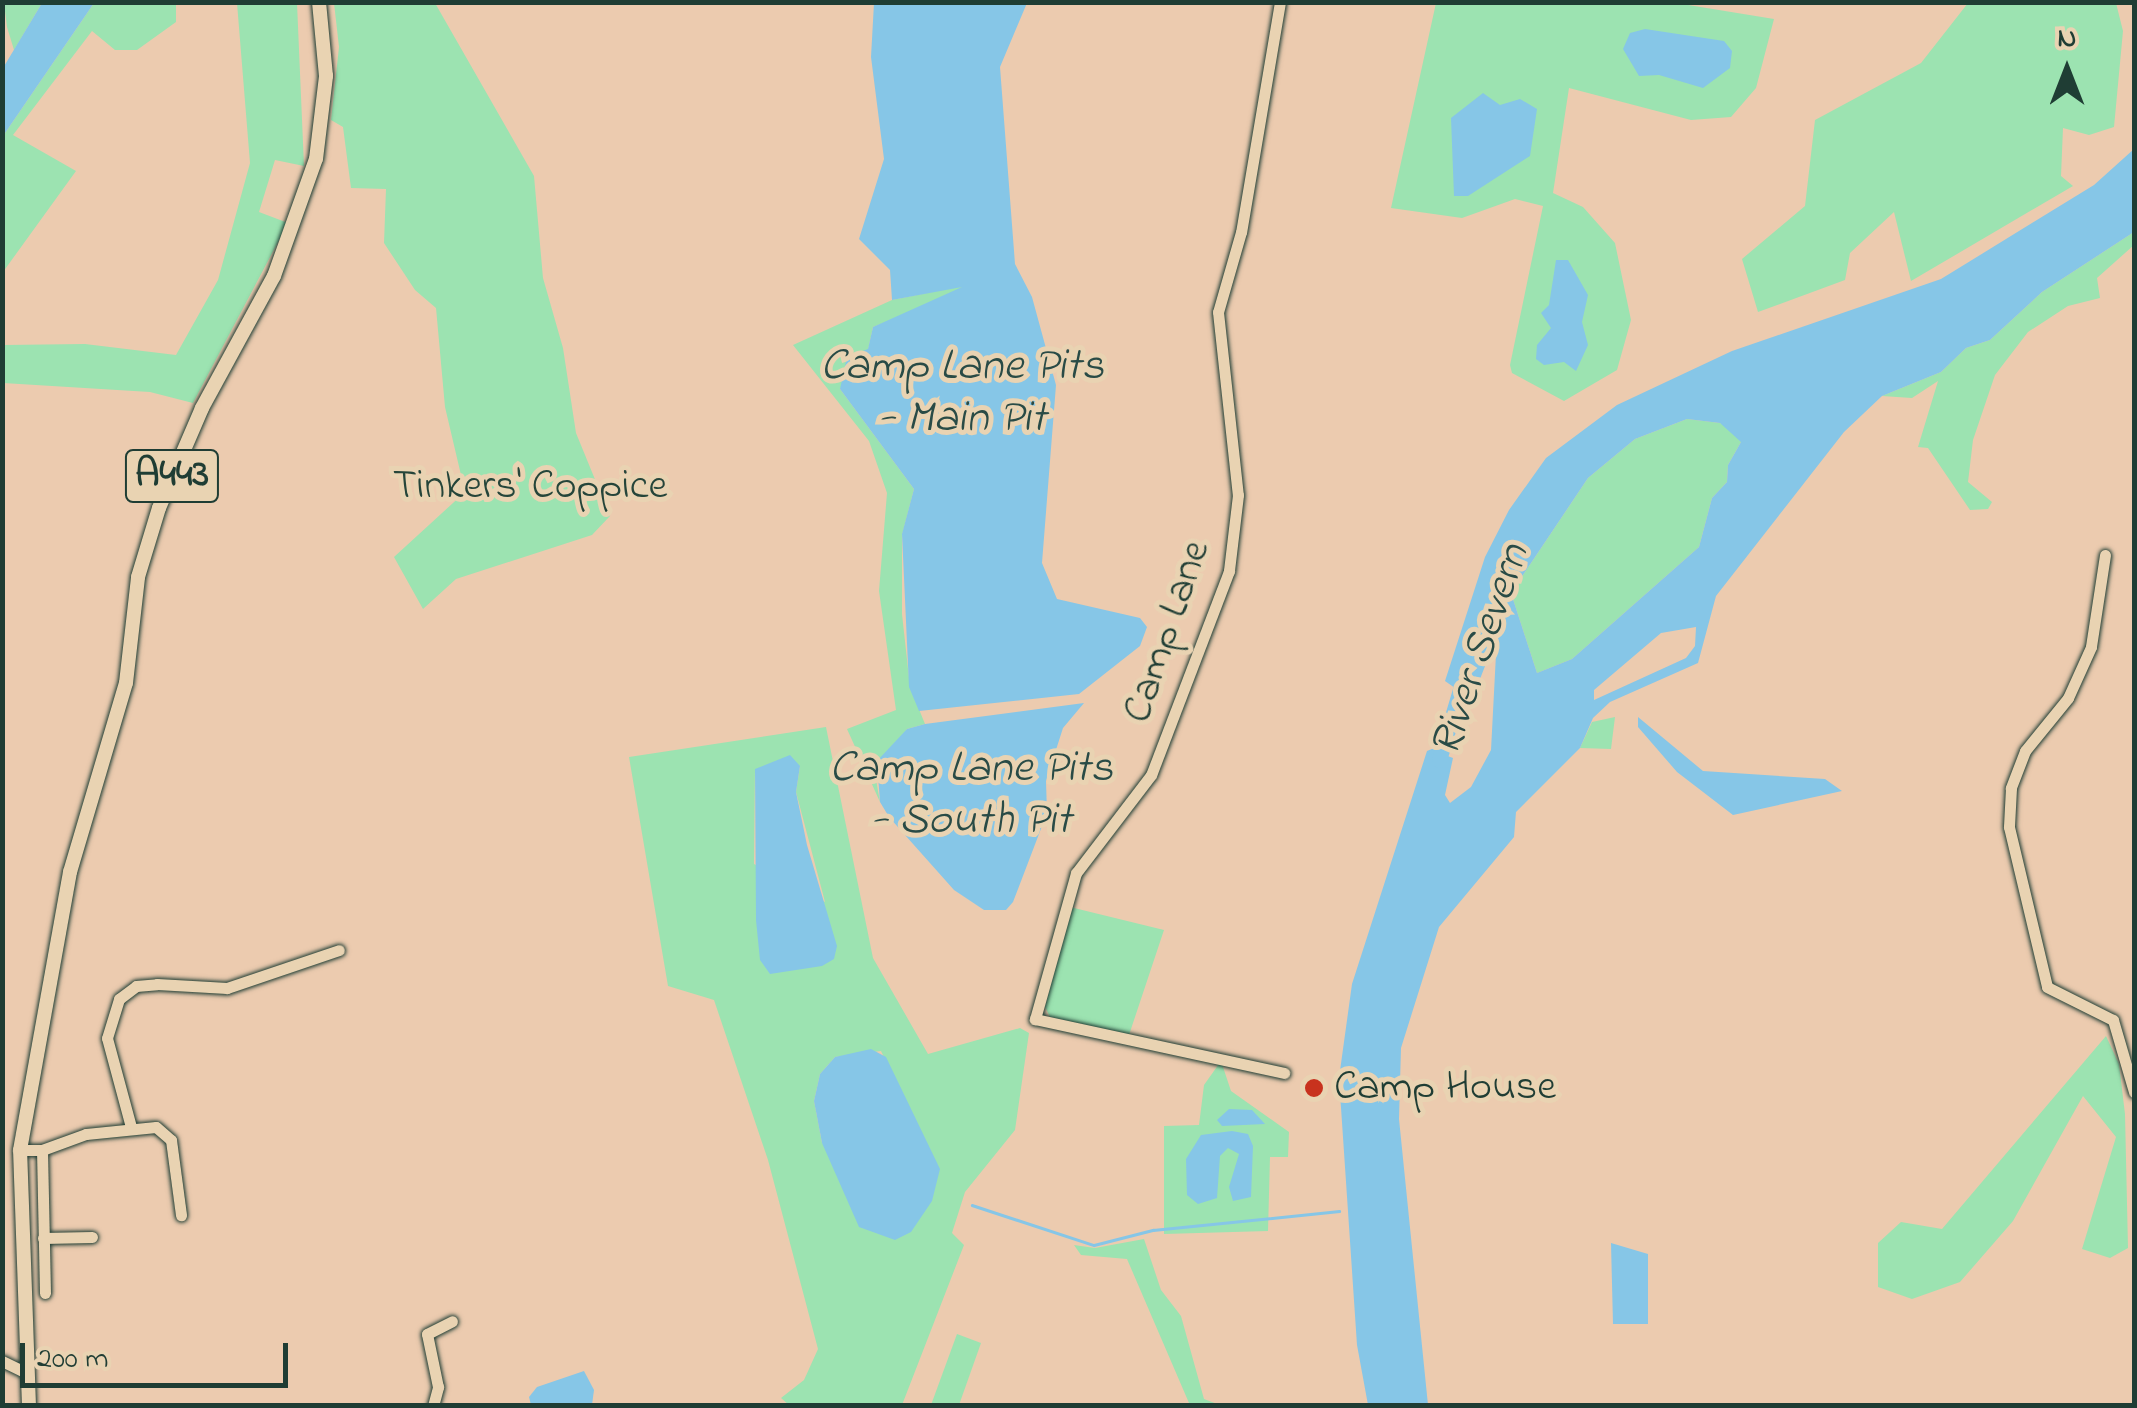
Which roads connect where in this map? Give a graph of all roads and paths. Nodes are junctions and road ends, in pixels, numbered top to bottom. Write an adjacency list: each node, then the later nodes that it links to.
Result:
1 (319, 2): 9 (main road, A443)
2 (1280, 2): 6 (street, Camp Lane)
3 (2106, 555): 5 (street)
4 (338, 950): 8 (street)
5 (2130, 1042): 7 (street)
6 (1284, 1074)
7 (2134, 1092)
8 (132, 1127): 10 (street); 11 (street)
9 (20, 1150): 10 (street); 17 (main road, A443)
10 (42, 1150): 13 (street)
11 (182, 1214)
12 (92, 1237): 13 (street)
13 (43, 1238): 14 (street)
14 (45, 1293)
15 (452, 1320): 19 (street)
16 (2, 1361): 17 (street)
17 (26, 1373): 18 (main road, A443)
18 (30, 1406)
19 (432, 1406)

